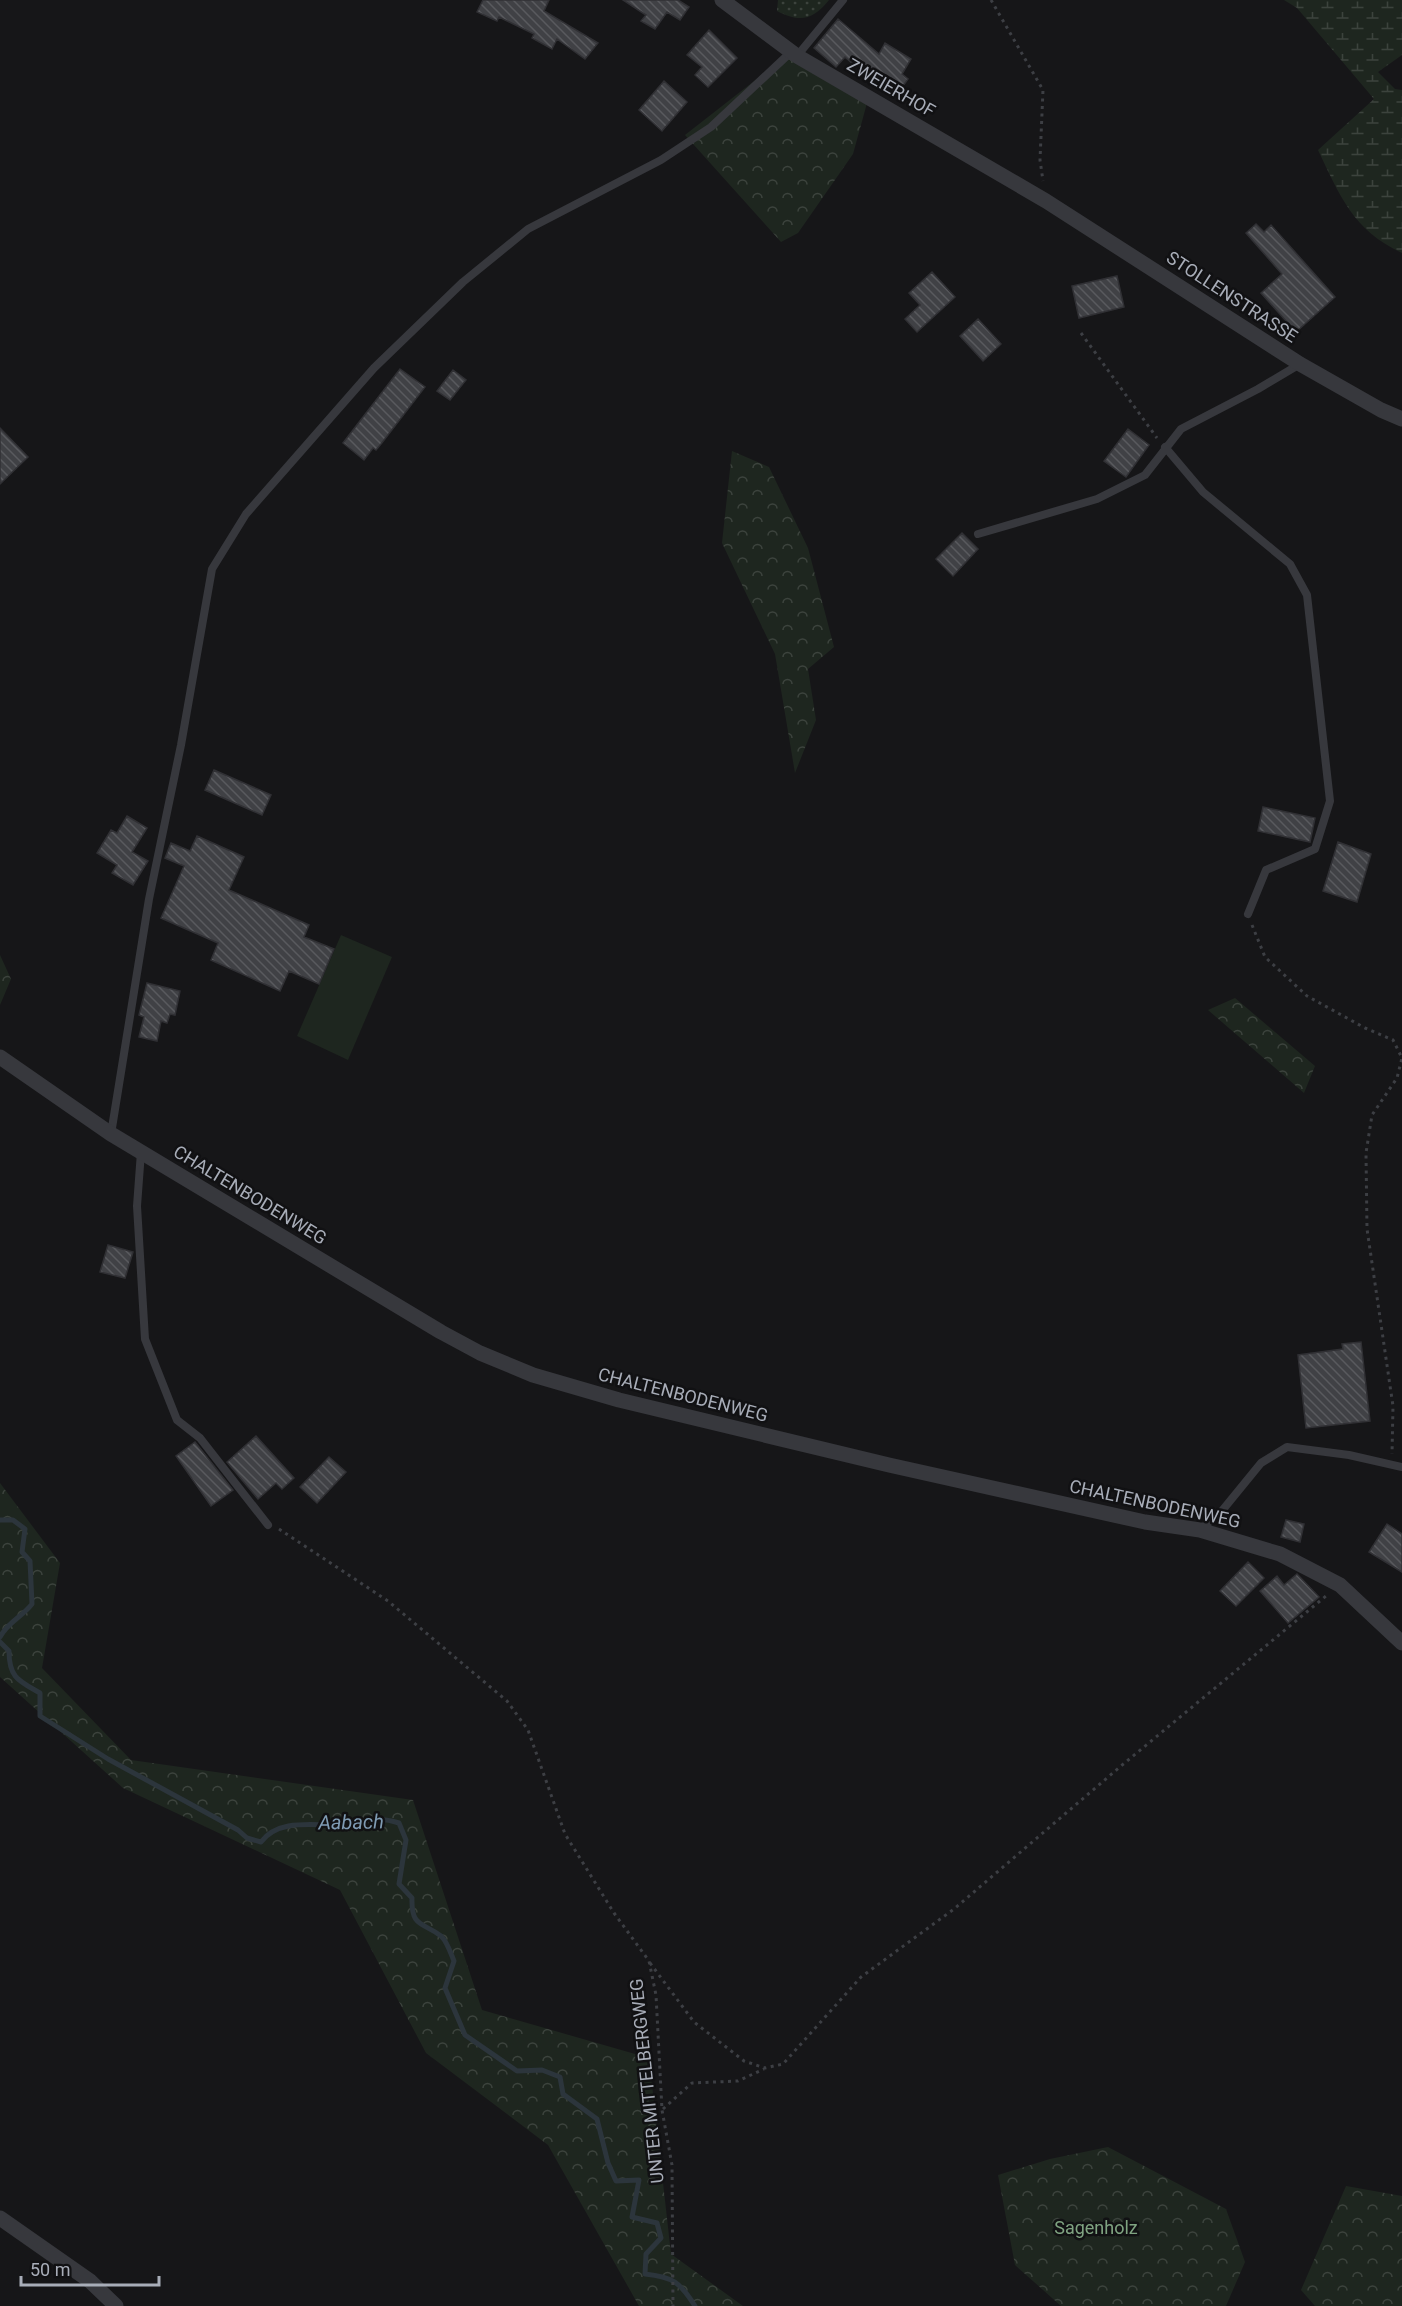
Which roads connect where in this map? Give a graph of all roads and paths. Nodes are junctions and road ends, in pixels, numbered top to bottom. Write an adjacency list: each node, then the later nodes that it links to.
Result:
1 (722, 0): 4 (street, ZWEIERHOF)
2 (843, 0): 4 (lane)
3 (991, 0): 5 (path)
4 (794, 54): 5 (street, ZWEIERHOF); 13 (lane)
5 (1046, 201): 7 (street, STOLLENSTRASSE)
6 (1081, 333): 9 (path)
7 (1300, 364): 8 (street, STOLLENSTRASSE); 9 (lane)
8 (1402, 418)
9 (1165, 447): 10 (lane); 11 (lane)
10 (978, 534)
11 (1248, 914): 15 (path)
12 (0, 1057): 13 (street, CHALTENBODENWEG)
13 (111, 1134): 14 (street, CHALTENBODENWEG)
14 (141, 1152): 17 (lane); 18 (street, CHALTENBODENWEG)
15 (1391, 1464): 16 (lane); 18 (lane)
16 (1402, 1467)
17 (268, 1525): 21 (path, UNTER MITTELBERGWEG)
18 (1200, 1530): 19 (street, CHALTENBODENWEG)
19 (1340, 1585): 20 (street, CHALTENBODENWEG); 22 (path)
20 (1402, 1643)
21 (649, 1961): 22 (path); 23 (path, UNTER MITTELBERGWEG)
22 (765, 2068): 23 (path)
23 (662, 2110): 26 (path, UNTER MITTELBERGWEG)
24 (0, 2218): 25 (street)
25 (116, 2306)
26 (673, 2306)

